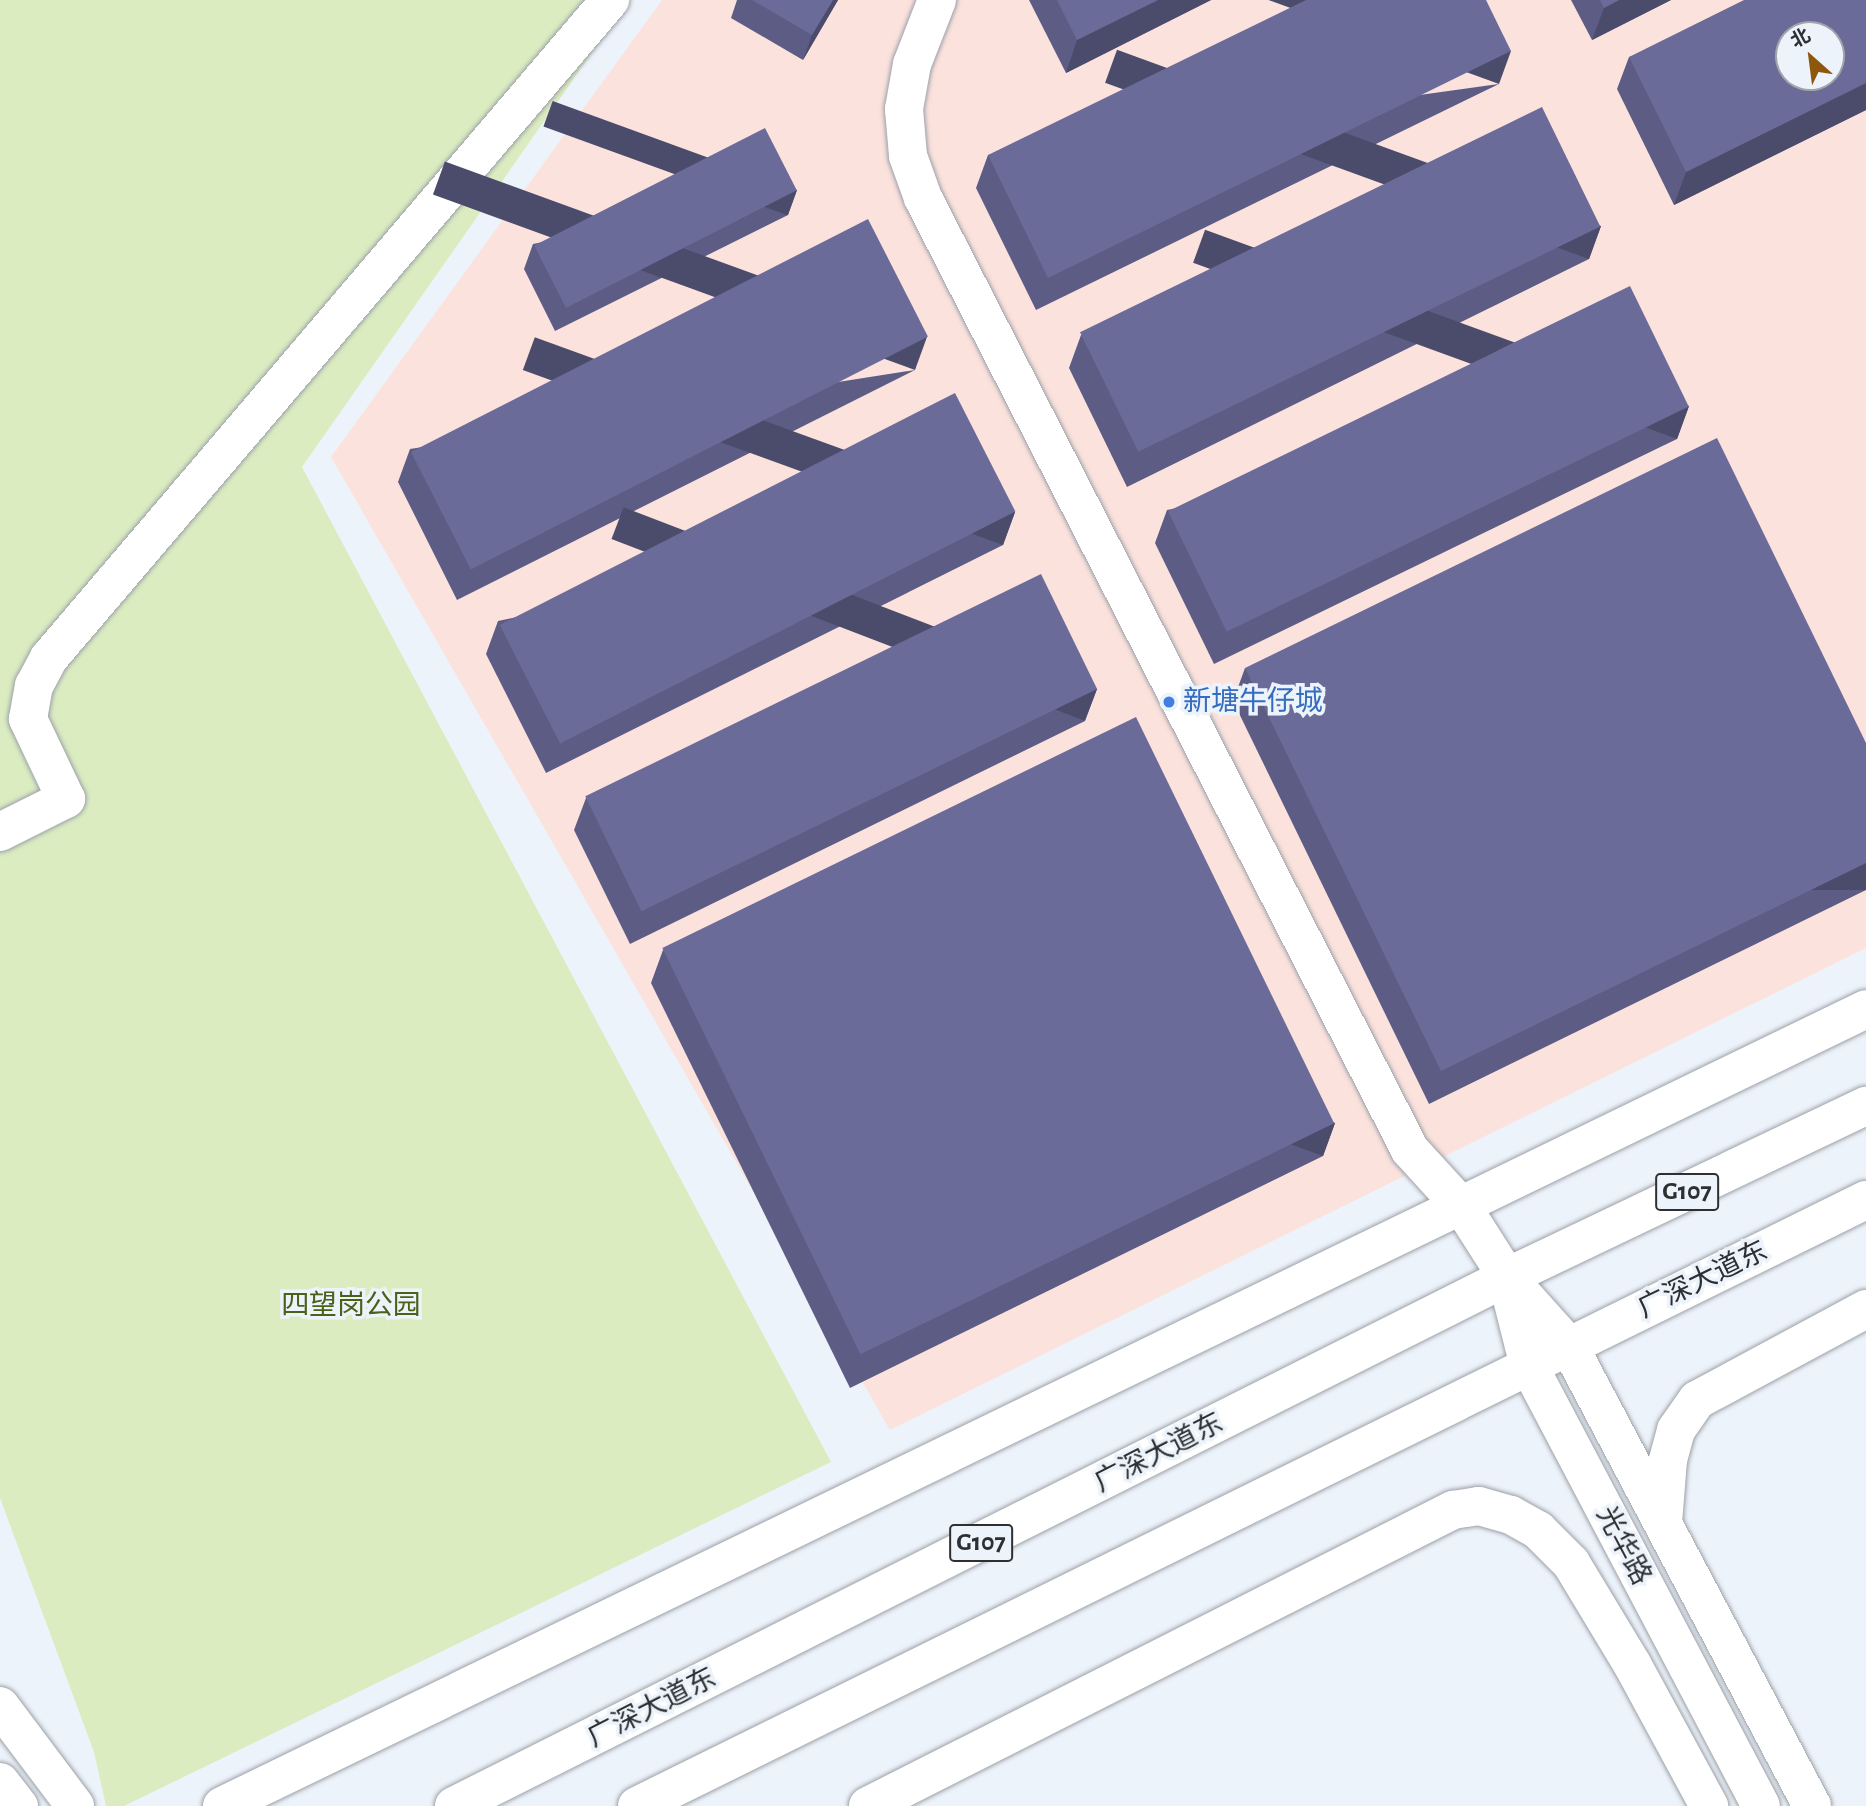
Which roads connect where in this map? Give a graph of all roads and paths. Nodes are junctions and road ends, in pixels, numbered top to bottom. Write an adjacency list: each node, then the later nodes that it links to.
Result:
1 (610, 0): 3 (main road)
2 (937, 0): 7 (main road)
3 (0, 832)
4 (1866, 1009): 7 (main road)
5 (1866, 1106): 8 (main road, 广深大道东 / G107)
6 (1866, 1200): 10 (main road, 广深大道东)
7 (1463, 1208): 8 (main road); 17 (main road)
8 (1507, 1278): 10 (main road, 光华路); 11 (main road, 光华路); 18 (main road, 广深大道东 / G107)
9 (1866, 1309): 12 (main road)
10 (1569, 1346): 11 (main road, 广深大道东); 12 (main road, 光华路)
11 (1529, 1366): 19 (main road, 广深大道东); 22 (main road, 光华路)
12 (1663, 1524): 23 (main road, 光华路)
13 (0, 1706): 16 (main road)
14 (0, 1782): 15 (main road)
15 (19, 1806)
16 (75, 1806)
17 (222, 1806)
18 (454, 1806)
19 (636, 1806)
20 (868, 1806): 21 (main road)
21 (1709, 1806)
22 (1761, 1806)
23 (1812, 1806)

